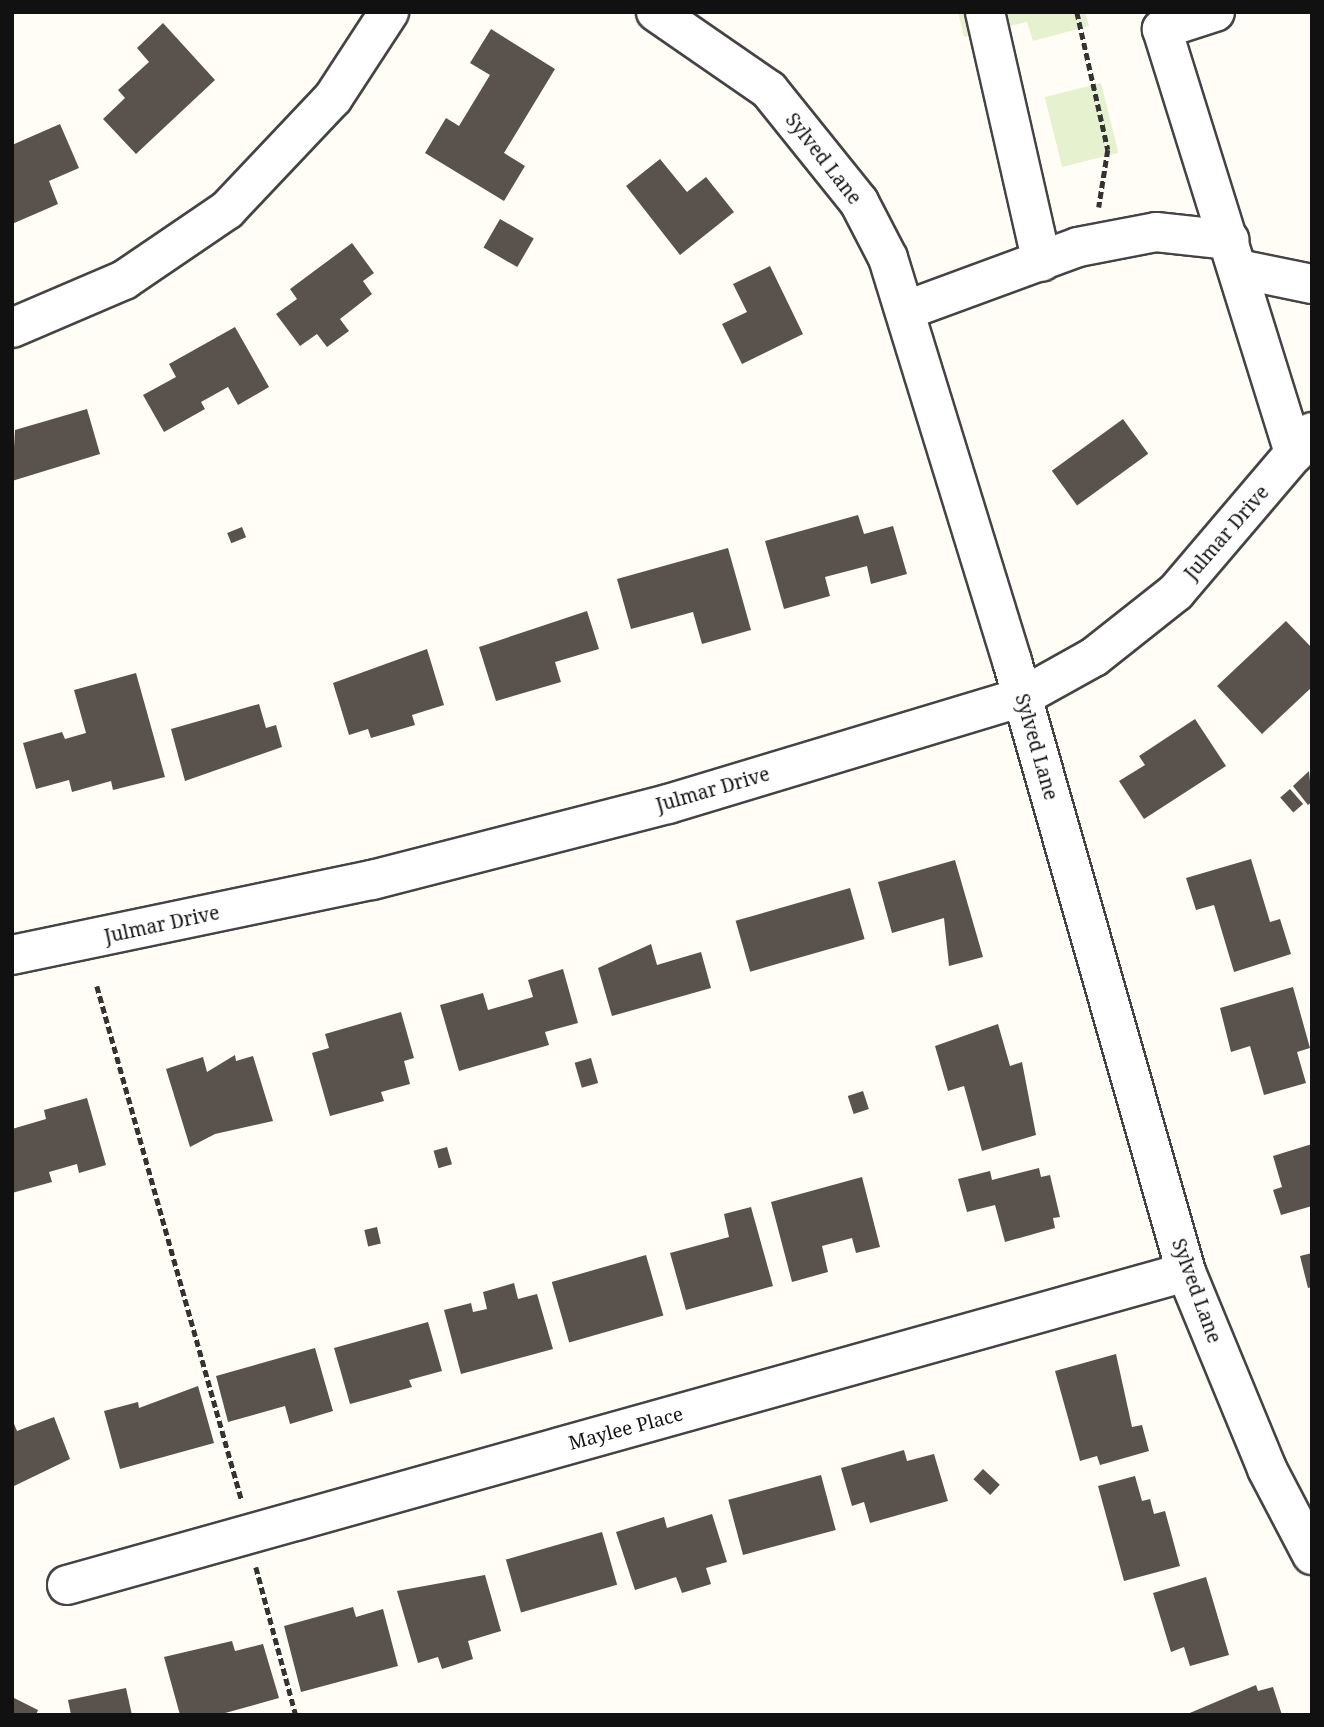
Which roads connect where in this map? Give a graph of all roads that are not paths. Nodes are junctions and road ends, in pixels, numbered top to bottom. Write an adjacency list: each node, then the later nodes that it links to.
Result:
1 (388, 12): 9 (street)
2 (656, 12): 8 (street, Sylved Lane)
3 (985, 12): 6 (street)
4 (1215, 12): 5 (street)
5 (1234, 255): 6 (street); 7 (street); 10 (street)
6 (1042, 262): 8 (street)
7 (1312, 284)
8 (907, 310): 11 (street, Sylved Lane)
9 (12, 328)
10 (1303, 443): 11 (street, Julmar Drive)
11 (1022, 697): 12 (street, Julmar Drive); 13 (street, Sylved Lane)
12 (12, 955)
13 (1186, 1272): 14 (street, Sylved Lane); 15 (street, Maylee Place)
14 (1312, 1555)
15 (67, 1585)

